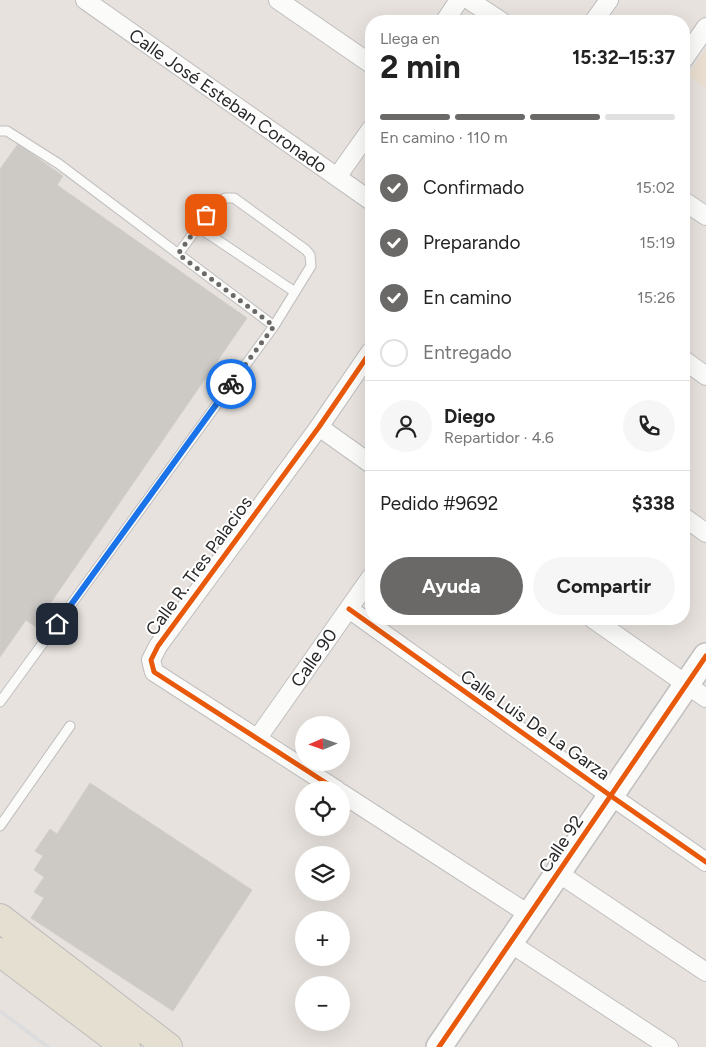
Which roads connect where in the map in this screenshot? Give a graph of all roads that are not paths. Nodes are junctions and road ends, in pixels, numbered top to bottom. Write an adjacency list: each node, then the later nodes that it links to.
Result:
1 (84, 0): 6 (street, Calle José Esteban Coronado)
2 (278, 0): 12 (street)
3 (459, 0): 7 (street)
4 (469, 0): 8 (street)
5 (609, 0): 9 (street)
6 (109, 7): 15 (street, Calle José Esteban Coronado)
7 (449, 15)
8 (492, 15)
9 (598, 15)
10 (706, 27): 11 (street)
11 (690, 50)
12 (365, 60)
13 (0, 131): 20 (lane)
14 (365, 137): 15 (street)
15 (337, 177): 16 (street, Calle José Esteban Coronado)
16 (365, 197)
17 (690, 205): 18 (street)
18 (706, 216)
19 (198, 227): 20 (lane); 21 (lane); 21 (lane)
20 (178, 254): 22 (lane)
21 (295, 292): 22 (lane)
22 (274, 326): 37 (lane)
23 (365, 360): 26 (street, Calle R. Tres Palacios)
24 (690, 364): 25 (street)
25 (706, 376)
26 (319, 427): 27 (street); 39 (street, Calle R. Tres Palacios)
27 (365, 460)
28 (690, 521): 29 (street)
29 (706, 533)
30 (365, 586): 31 (street, Calle 90)
31 (349, 609): 32 (street, Calle Luis De La Garza); 39 (street, Calle 90)
32 (365, 620)
33 (371, 625): 41 (street, Calle Luis De La Garza)
34 (602, 625): 36 (street)
35 (706, 656): 36 (street, Calle 92)
36 (696, 691): 41 (street, Calle 92)
37 (0, 702)
38 (70, 726): 43 (lane)
39 (257, 739): 40 (street, Calle R. Tres Palacios)
40 (323, 781)
41 (611, 796): 44 (street, Calle Luis De La Garza); 45 (street, Calle 92)
42 (350, 799): 46 (street)
43 (0, 826)
44 (706, 862)
45 (558, 873): 46 (street, Calle 92); 50 (street)
46 (530, 914): 48 (street, Calle 92)
47 (0, 918): 52 (main road)
48 (510, 943): 53 (street, Calle 92); 54 (street)
49 (0, 952): 51 (main road)
50 (706, 972)
51 (126, 1047)
52 (168, 1047)
53 (440, 1047)
54 (669, 1047)

